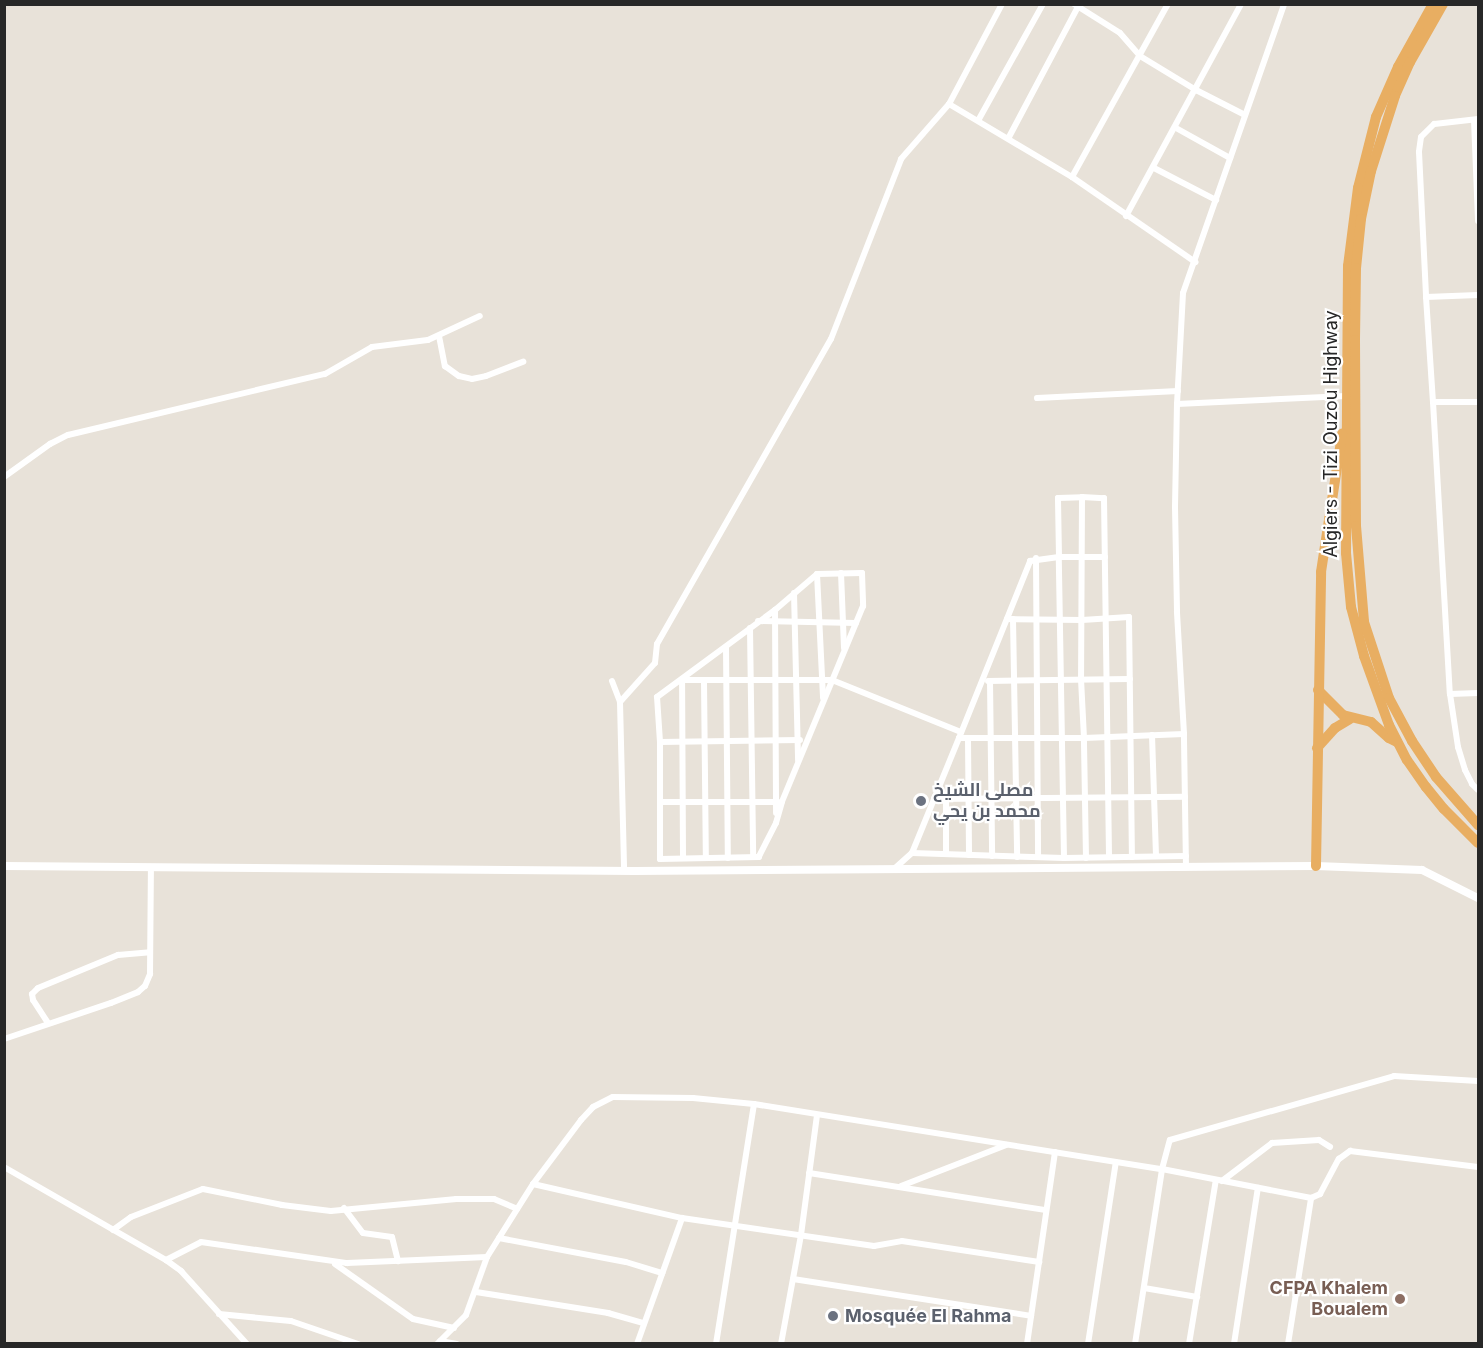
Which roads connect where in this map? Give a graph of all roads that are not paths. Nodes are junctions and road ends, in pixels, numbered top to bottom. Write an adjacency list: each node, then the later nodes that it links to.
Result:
1 (1002, 4): 11 (street)
2 (1042, 4): 13 (street)
3 (1168, 4): 9 (street)
4 (1241, 4): 10 (street)
5 (1284, 4): 12 (street)
6 (1433, 4): 30 (highway, Algiers - Tizi Ouzou Highway)
7 (1443, 4): 124 (highway, Algiers - Tizi Ouzou Highway)
8 (1077, 5): 9 (street); 16 (street)
9 (1140, 56): 10 (street); 19 (street)
10 (1196, 90): 12 (street); 15 (street)
11 (949, 104): 13 (street); 80 (street)
12 (1245, 115): 17 (street)
13 (979, 119): 16 (street)
14 (1476, 119): 22 (street); 25 (street)
15 (1176, 128): 17 (street); 18 (street)
16 (1009, 137): 19 (street)
17 (1230, 158): 20 (street)
18 (1154, 168): 20 (street); 21 (street)
19 (1072, 177): 21 (street)
20 (1216, 200): 23 (street)
21 (1126, 216): 23 (street)
22 (1479, 221)
23 (1195, 262): 29 (street)
24 (1479, 295): 25 (street)
25 (1426, 297): 32 (street)
26 (480, 316): 27 (street)
27 (439, 336): 28 (street); 36 (street)
28 (523, 362)
29 (1178, 391): 31 (street); 34 (street)
30 (1347, 396): 34 (street); 35 (highway, Algiers - Tizi Ouzou Highway)
31 (1037, 398)
32 (1433, 402): 33 (street); 79 (street)
33 (1479, 402)
34 (1177, 404): 83 (street)
35 (1346, 417): 77 (highway); 102 (highway, Algiers - Tizi Ouzou Highway)
36 (4, 477)
37 (1083, 497): 38 (street); 39 (street); 41 (street)
38 (1059, 557): 40 (street); 41 (street); 49 (street)
39 (1105, 557): 41 (street); 47 (street)
40 (1036, 558): 46 (street); 48 (street)
41 (1083, 558): 50 (street)
42 (841, 573): 43 (street); 55 (street); 56 (street)
43 (817, 574): 44 (street); 54 (street)
44 (794, 592): 45 (street); 53 (street)
45 (775, 610): 51 (street); 52 (street)
46 (1037, 618): 48 (street); 49 (street); 69 (street)
47 (1105, 618): 50 (street); 62 (street); 63 (street)
48 (1010, 619): 68 (street); 75 (street)
49 (1060, 619): 50 (street); 60 (street)
50 (1082, 620): 61 (street)
51 (758, 621): 52 (street); 57 (street)
52 (775, 621): 53 (street); 74 (street)
53 (794, 621): 54 (street); 65 (street)
54 (819, 622): 55 (street); 66 (street)
55 (843, 622): 56 (street); 59 (street)
56 (856, 623): 59 (street)
57 (750, 628): 58 (street); 73 (street)
58 (726, 647): 64 (street); 72 (street)
59 (844, 651): 67 (street)
60 (1061, 679): 61 (street); 69 (street); 92 (street)
61 (1081, 679): 62 (street); 93 (street)
62 (1106, 679): 63 (street); 87 (street)
63 (1130, 679): 86 (street)
64 (682, 680): 71 (street); 100 (street); 101 (street)
65 (796, 680): 66 (street); 74 (street); 99 (street)
66 (822, 680): 67 (street); 81 (street)
67 (832, 680): 81 (street); 84 (street)
68 (1014, 680): 69 (street); 76 (street); 90 (street)
69 (1037, 680): 91 (street)
70 (612, 681): 80 (street)
71 (704, 681): 72 (street); 95 (street)
72 (727, 681): 73 (street); 96 (street)
73 (750, 681): 74 (street); 97 (street)
74 (775, 681): 98 (street)
75 (982, 681): 76 (street); 84 (street)
76 (990, 681): 89 (street)
77 (1318, 690): 82 (highway); 103 (highway)
78 (1479, 693): 79 (street)
79 (1450, 694): 105 (street)
80 (620, 702): 147 (street)
81 (823, 702): 94 (street)
82 (1350, 719): 102 (highway); 103 (highway)
83 (1184, 734): 85 (street); 110 (street)
84 (960, 735): 88 (street); 116 (street)
85 (1152, 735): 86 (street); 109 (street)
86 (1130, 736): 87 (street); 108 (street)
87 (1106, 737): 93 (street); 113 (street)
88 (968, 738): 89 (street); 114 (street)
89 (990, 738): 90 (street); 115 (street)
90 (1015, 738): 91 (street); 111 (street)
91 (1037, 738): 92 (street); 112 (street)
92 (1062, 738): 93 (street); 106 (street)
93 (1084, 738): 107 (street)
94 (807, 740): 99 (street); 104 (street)
95 (705, 741): 96 (street); 101 (street); 120 (street)
96 (727, 741): 97 (street); 121 (street)
97 (751, 741): 98 (street); 122 (street)
98 (776, 741): 99 (street); 123 (street)
99 (797, 741): 104 (street)
100 (660, 742): 101 (street); 118 (street)
101 (683, 742): 119 (street)
102 (1397, 742): 125 (highway, Algiers - Tizi Ouzou Highway)
103 (1317, 748): 142 (highway)
104 (798, 764): 123 (street)
105 (1479, 790)
106 (1063, 796): 107 (street); 112 (street); 140 (street)
107 (1085, 796): 113 (street); 141 (street)
108 (1131, 796): 109 (street); 113 (street); 136 (street)
109 (1154, 796): 110 (street); 130 (street)
110 (1185, 796): 131 (street)
111 (1016, 797): 112 (street); 115 (street); 133 (street)
112 (1038, 797): 134 (street)
113 (1110, 797): 135 (street)
114 (969, 798): 115 (street); 117 (street); 128 (street)
115 (991, 798): 129 (street)
116 (934, 799): 117 (street); 126 (street)
117 (945, 799): 127 (street)
118 (660, 802): 119 (street); 137 (street)
119 (683, 802): 120 (street); 137 (street)
120 (706, 802): 121 (street); 138 (street)
121 (728, 802): 122 (street); 139 (street)
122 (752, 802): 123 (street); 132 (street)
123 (779, 802): 132 (street)
124 (1479, 825)
125 (1479, 843)
126 (912, 853): 127 (street); 146 (street)
127 (945, 854): 128 (street)
128 (969, 855): 129 (street)
129 (992, 856): 133 (street)
130 (1156, 856): 131 (street); 136 (street)
131 (1186, 856): 145 (street)
132 (753, 857): 139 (street)
133 (1017, 857): 134 (street)
134 (1038, 857): 140 (street)
135 (1109, 857): 136 (street); 141 (street)
136 (1132, 857)
137 (683, 858): 138 (street)
138 (706, 858): 139 (street)
139 (728, 858)
140 (1064, 858): 141 (street)
141 (1086, 858)
142 (1316, 866): 145 (street); 148 (street)
143 (5, 867): 144 (street)
144 (150, 867): 147 (street); 149 (street)
145 (1186, 867): 146 (street)
146 (894, 869): 147 (street)
147 (624, 871)
148 (1479, 898)
149 (150, 952): 150 (street); 150 (street)
150 (48, 1023): 151 (street)
151 (4, 1039)
152 (1479, 1081): 161 (street)
153 (754, 1104): 154 (street); 164 (street); 172 (street)
154 (817, 1115): 155 (street); 162 (street)
155 (1006, 1144): 157 (street); 165 (street)
156 (1330, 1147): 163 (street)
157 (1055, 1152): 158 (street); 170 (street)
158 (1116, 1162): 161 (street); 198 (street)
159 (4, 1167): 173 (street)
160 (1479, 1167): 167 (street)
161 (1162, 1169): 163 (street); 183 (street)
162 (809, 1173): 165 (street); 174 (street)
163 (1219, 1181): 166 (street); 185 (street)
164 (534, 1184): 169 (street); 171 (street)
165 (899, 1187): 170 (street)
166 (1258, 1188): 167 (street); 201 (street)
167 (1311, 1198): 202 (street)
168 (344, 1208): 169 (street); 173 (street); 178 (street)
169 (517, 1209): 175 (street)
170 (1046, 1210): 180 (street)
171 (682, 1218): 172 (street); 181 (street)
172 (735, 1225): 174 (street); 195 (street)
173 (113, 1230): 177 (street)
174 (801, 1235): 180 (street); 182 (street)
175 (499, 1238): 176 (street); 181 (street)
176 (487, 1257): 178 (street); 184 (street)
177 (166, 1260): 179 (street); 186 (street)
178 (398, 1261): 179 (street)
179 (333, 1262): 189 (street)
180 (1039, 1262): 187 (street)
181 (662, 1273): 188 (street)
182 (793, 1279): 187 (street); 196 (street)
183 (1144, 1288): 185 (street); 199 (street)
184 (476, 1292): 188 (street); 189 (street)
185 (1197, 1297): 200 (street)
186 (219, 1314): 191 (street); 192 (street)
187 (1031, 1316): 197 (street)
188 (643, 1323): 194 (street)
189 (454, 1328): 190 (street)
190 (439, 1342): 193 (street)
191 (247, 1344)
192 (358, 1344)
193 (457, 1344)
194 (637, 1344)
195 (716, 1344)
196 (781, 1344)
197 (1027, 1344)
198 (1088, 1344)
199 (1135, 1344)
200 (1189, 1344)
201 (1234, 1344)
202 (1288, 1344)

